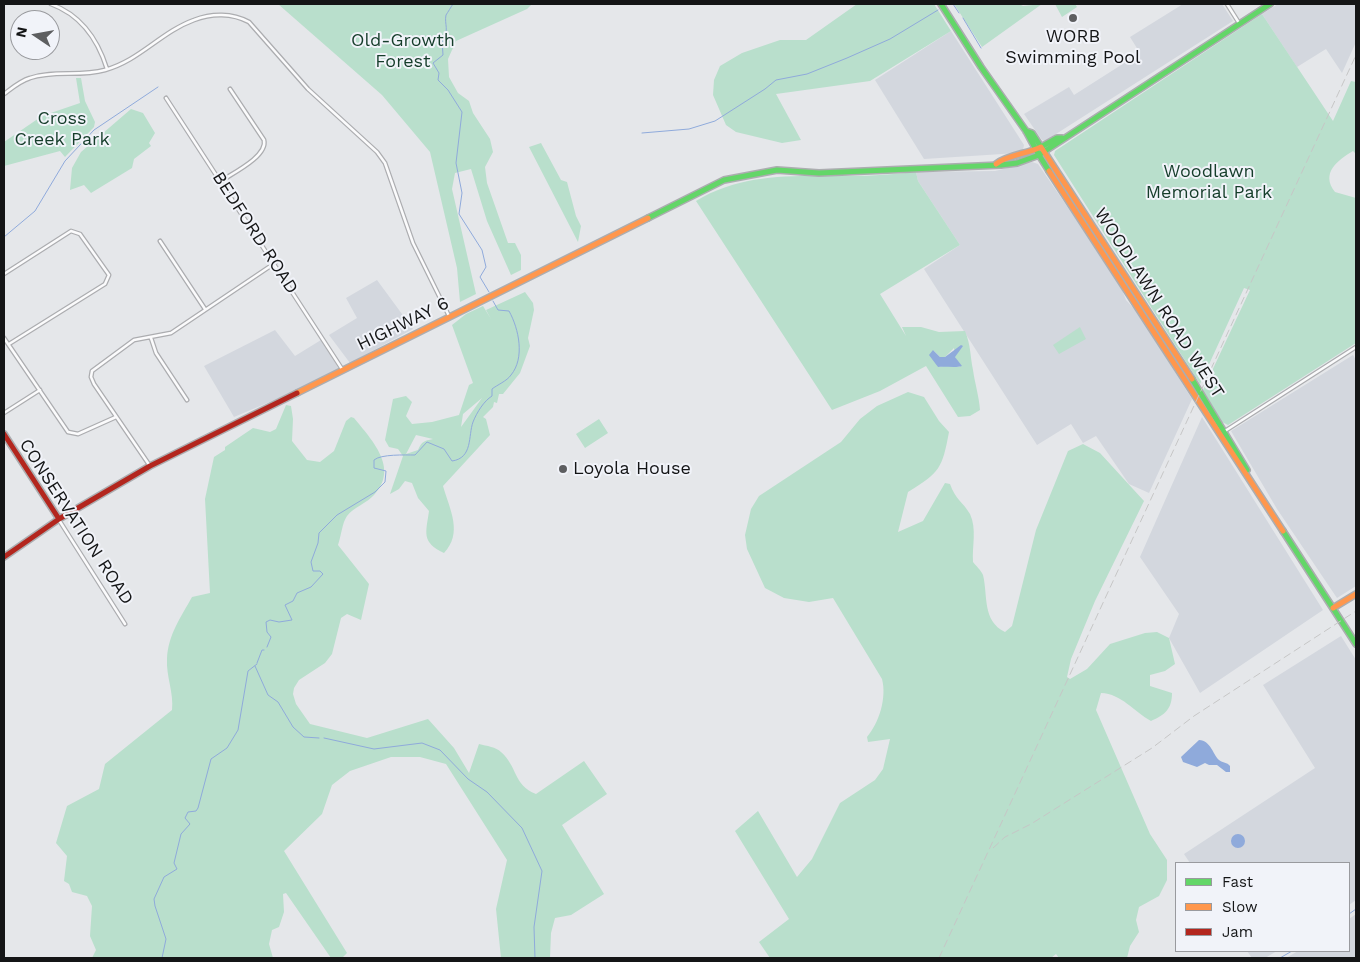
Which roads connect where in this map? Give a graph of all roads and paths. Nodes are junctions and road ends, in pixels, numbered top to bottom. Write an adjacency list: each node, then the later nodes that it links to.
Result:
1 (51, 4): 6 (street)
2 (941, 4): 10 (main road, WOODLAWN ROAD WEST)
3 (1227, 4): 5 (street)
4 (1270, 4): 5 (main road, HIGHWAY 6)
5 (1239, 23): 10 (main road, HIGHWAY 6)
6 (107, 70): 8 (street); 16 (street)
7 (230, 89): 11 (street)
8 (4, 94)
9 (166, 98): 11 (street, BEDFORD ROAD)
10 (1040, 151): 16 (main road, HIGHWAY 6); 26 (main road, WOODLAWN ROAD WEST)
11 (221, 181): 13 (street, BEDFORD ROAD)
12 (160, 241): 15 (street)
13 (275, 263): 15 (street); 21 (street, BEDFORD ROAD)
14 (4, 274): 19 (street)
15 (205, 309): 18 (street)
16 (450, 317): 21 (main road, HIGHWAY 6)
17 (4, 338): 19 (street)
18 (151, 338): 23 (street); 25 (street)
19 (9, 344): 22 (street)
20 (1356, 347): 26 (street)
21 (342, 369): 28 (main road, HIGHWAY 6)
22 (40, 390): 24 (street); 25 (street)
23 (187, 400)
24 (4, 413)
25 (116, 417): 28 (street)
26 (1222, 432): 32 (main road, WOODLAWN ROAD WEST)
27 (4, 434): 29 (main road, CONSERVATION ROAD)
28 (150, 466): 29 (main road, HIGHWAY 6)
29 (59, 519): 30 (main road, HIGHWAY 6); 33 (street, CONSERVATION ROAD)
30 (4, 557)
31 (1356, 594): 32 (main road)
32 (1333, 608): 34 (main road, WOODLAWN ROAD WEST)
33 (125, 624)
34 (1356, 644)

